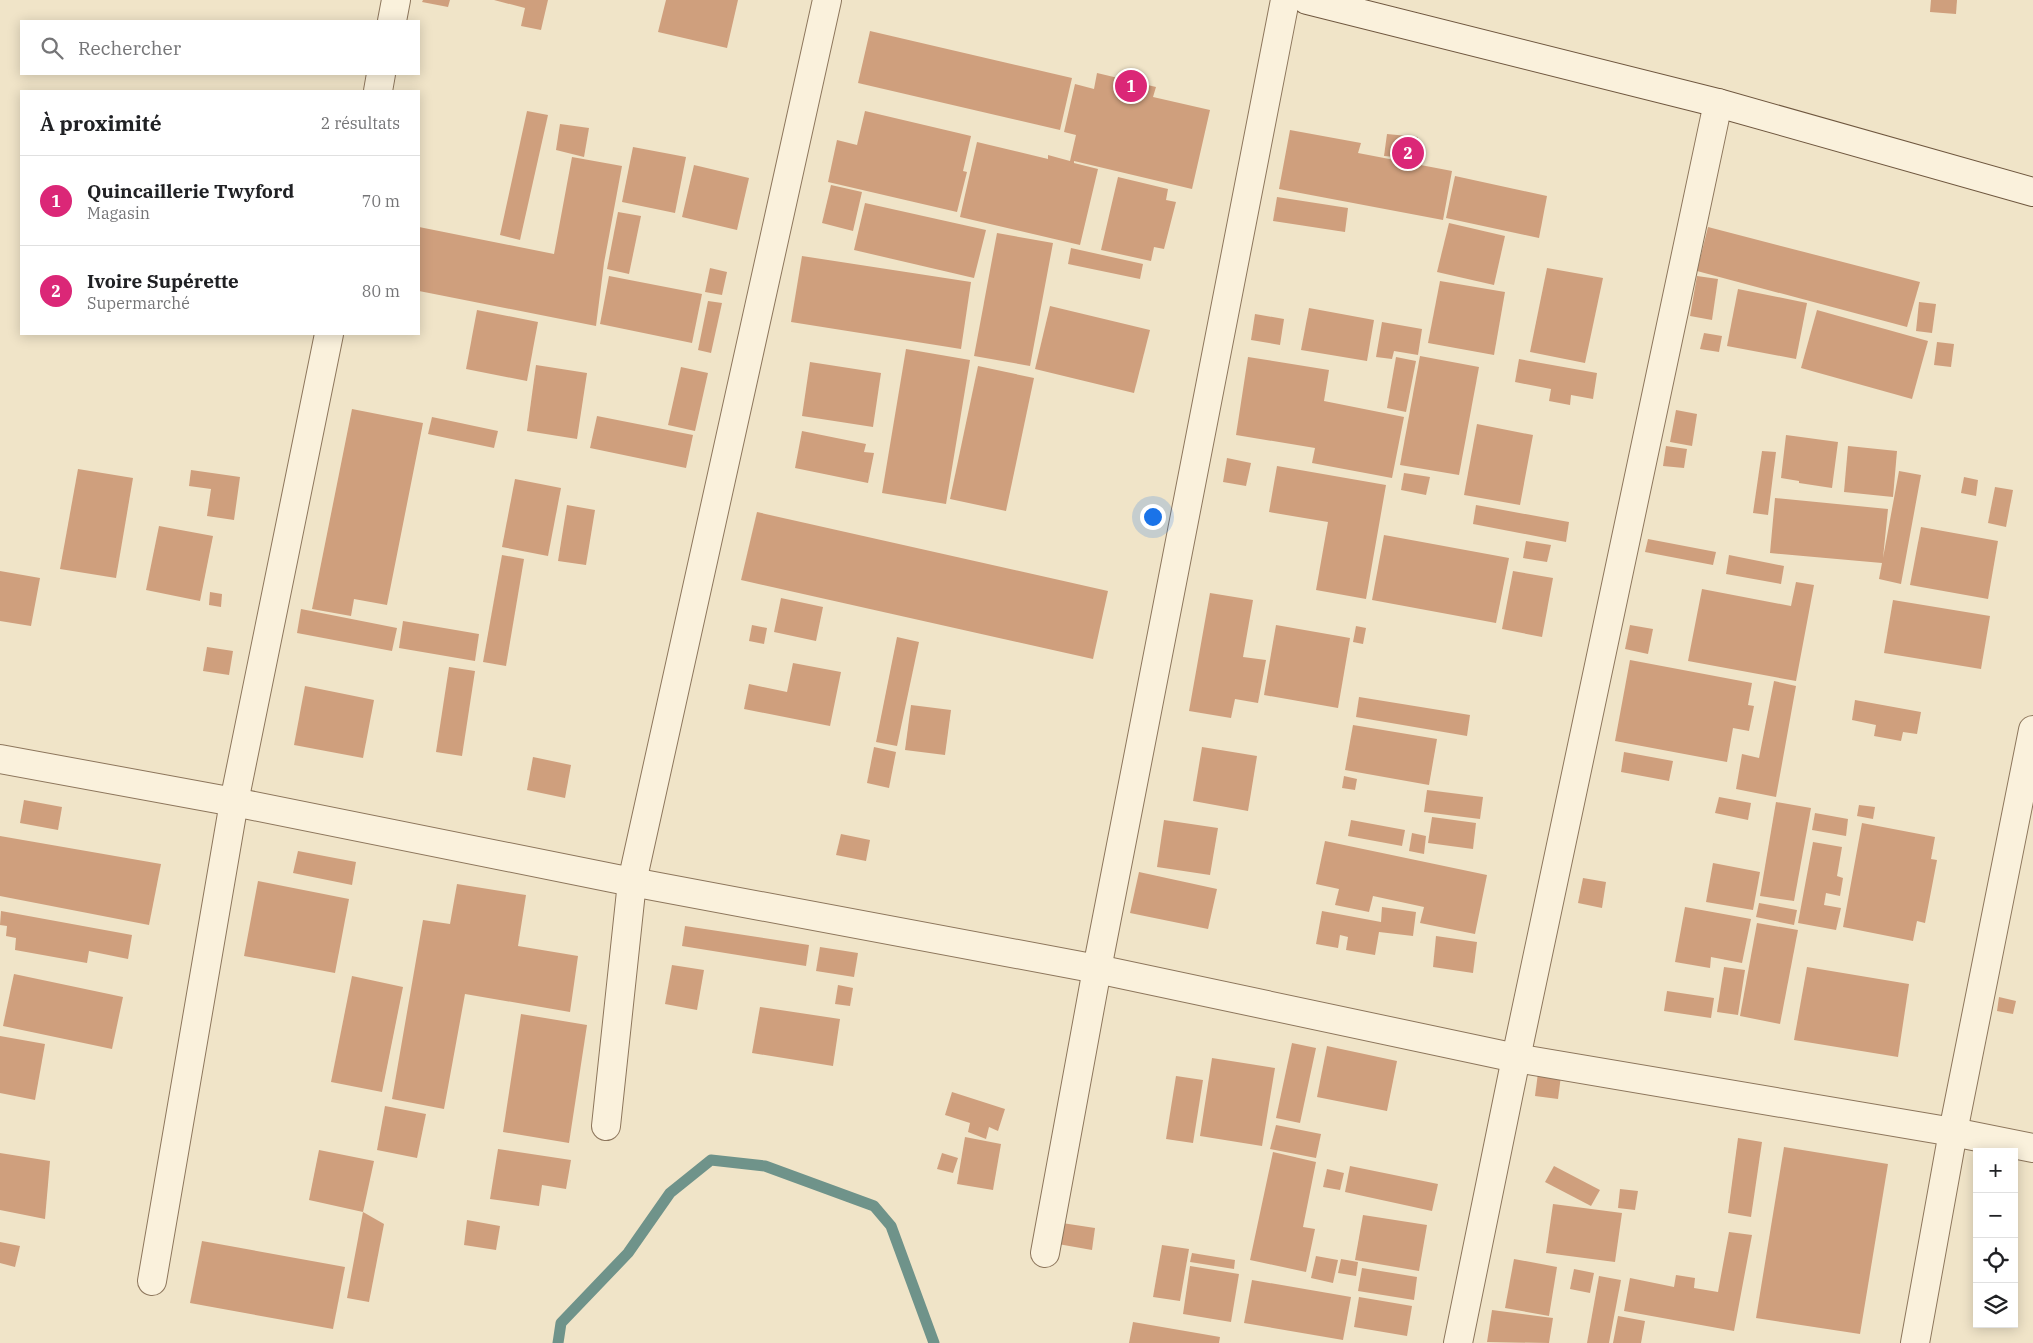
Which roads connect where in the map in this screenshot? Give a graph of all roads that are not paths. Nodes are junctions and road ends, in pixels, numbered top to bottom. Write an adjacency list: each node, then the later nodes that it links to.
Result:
1 (396, 0): 5 (street)
2 (828, 0): 14 (street)
3 (1285, 0): 15 (street)
4 (1307, 0): 8 (street)
5 (392, 20)
6 (381, 75): 7 (street)
7 (378, 90)
8 (1718, 103): 9 (street); 16 (street)
9 (2033, 192)
10 (328, 335): 13 (street)
11 (2033, 730): 18 (street)
12 (0, 759): 13 (street)
13 (234, 802): 14 (street); 21 (street)
14 (632, 882): 15 (street); 17 (street)
15 (1097, 969): 16 (street); 20 (street)
16 (1516, 1058): 18 (street); 22 (street)
17 (606, 1126)
18 (1953, 1132): 19 (street); 23 (street)
19 (2033, 1148)
20 (1045, 1253)
21 (152, 1281)
22 (1458, 1343)
23 (1915, 1343)

